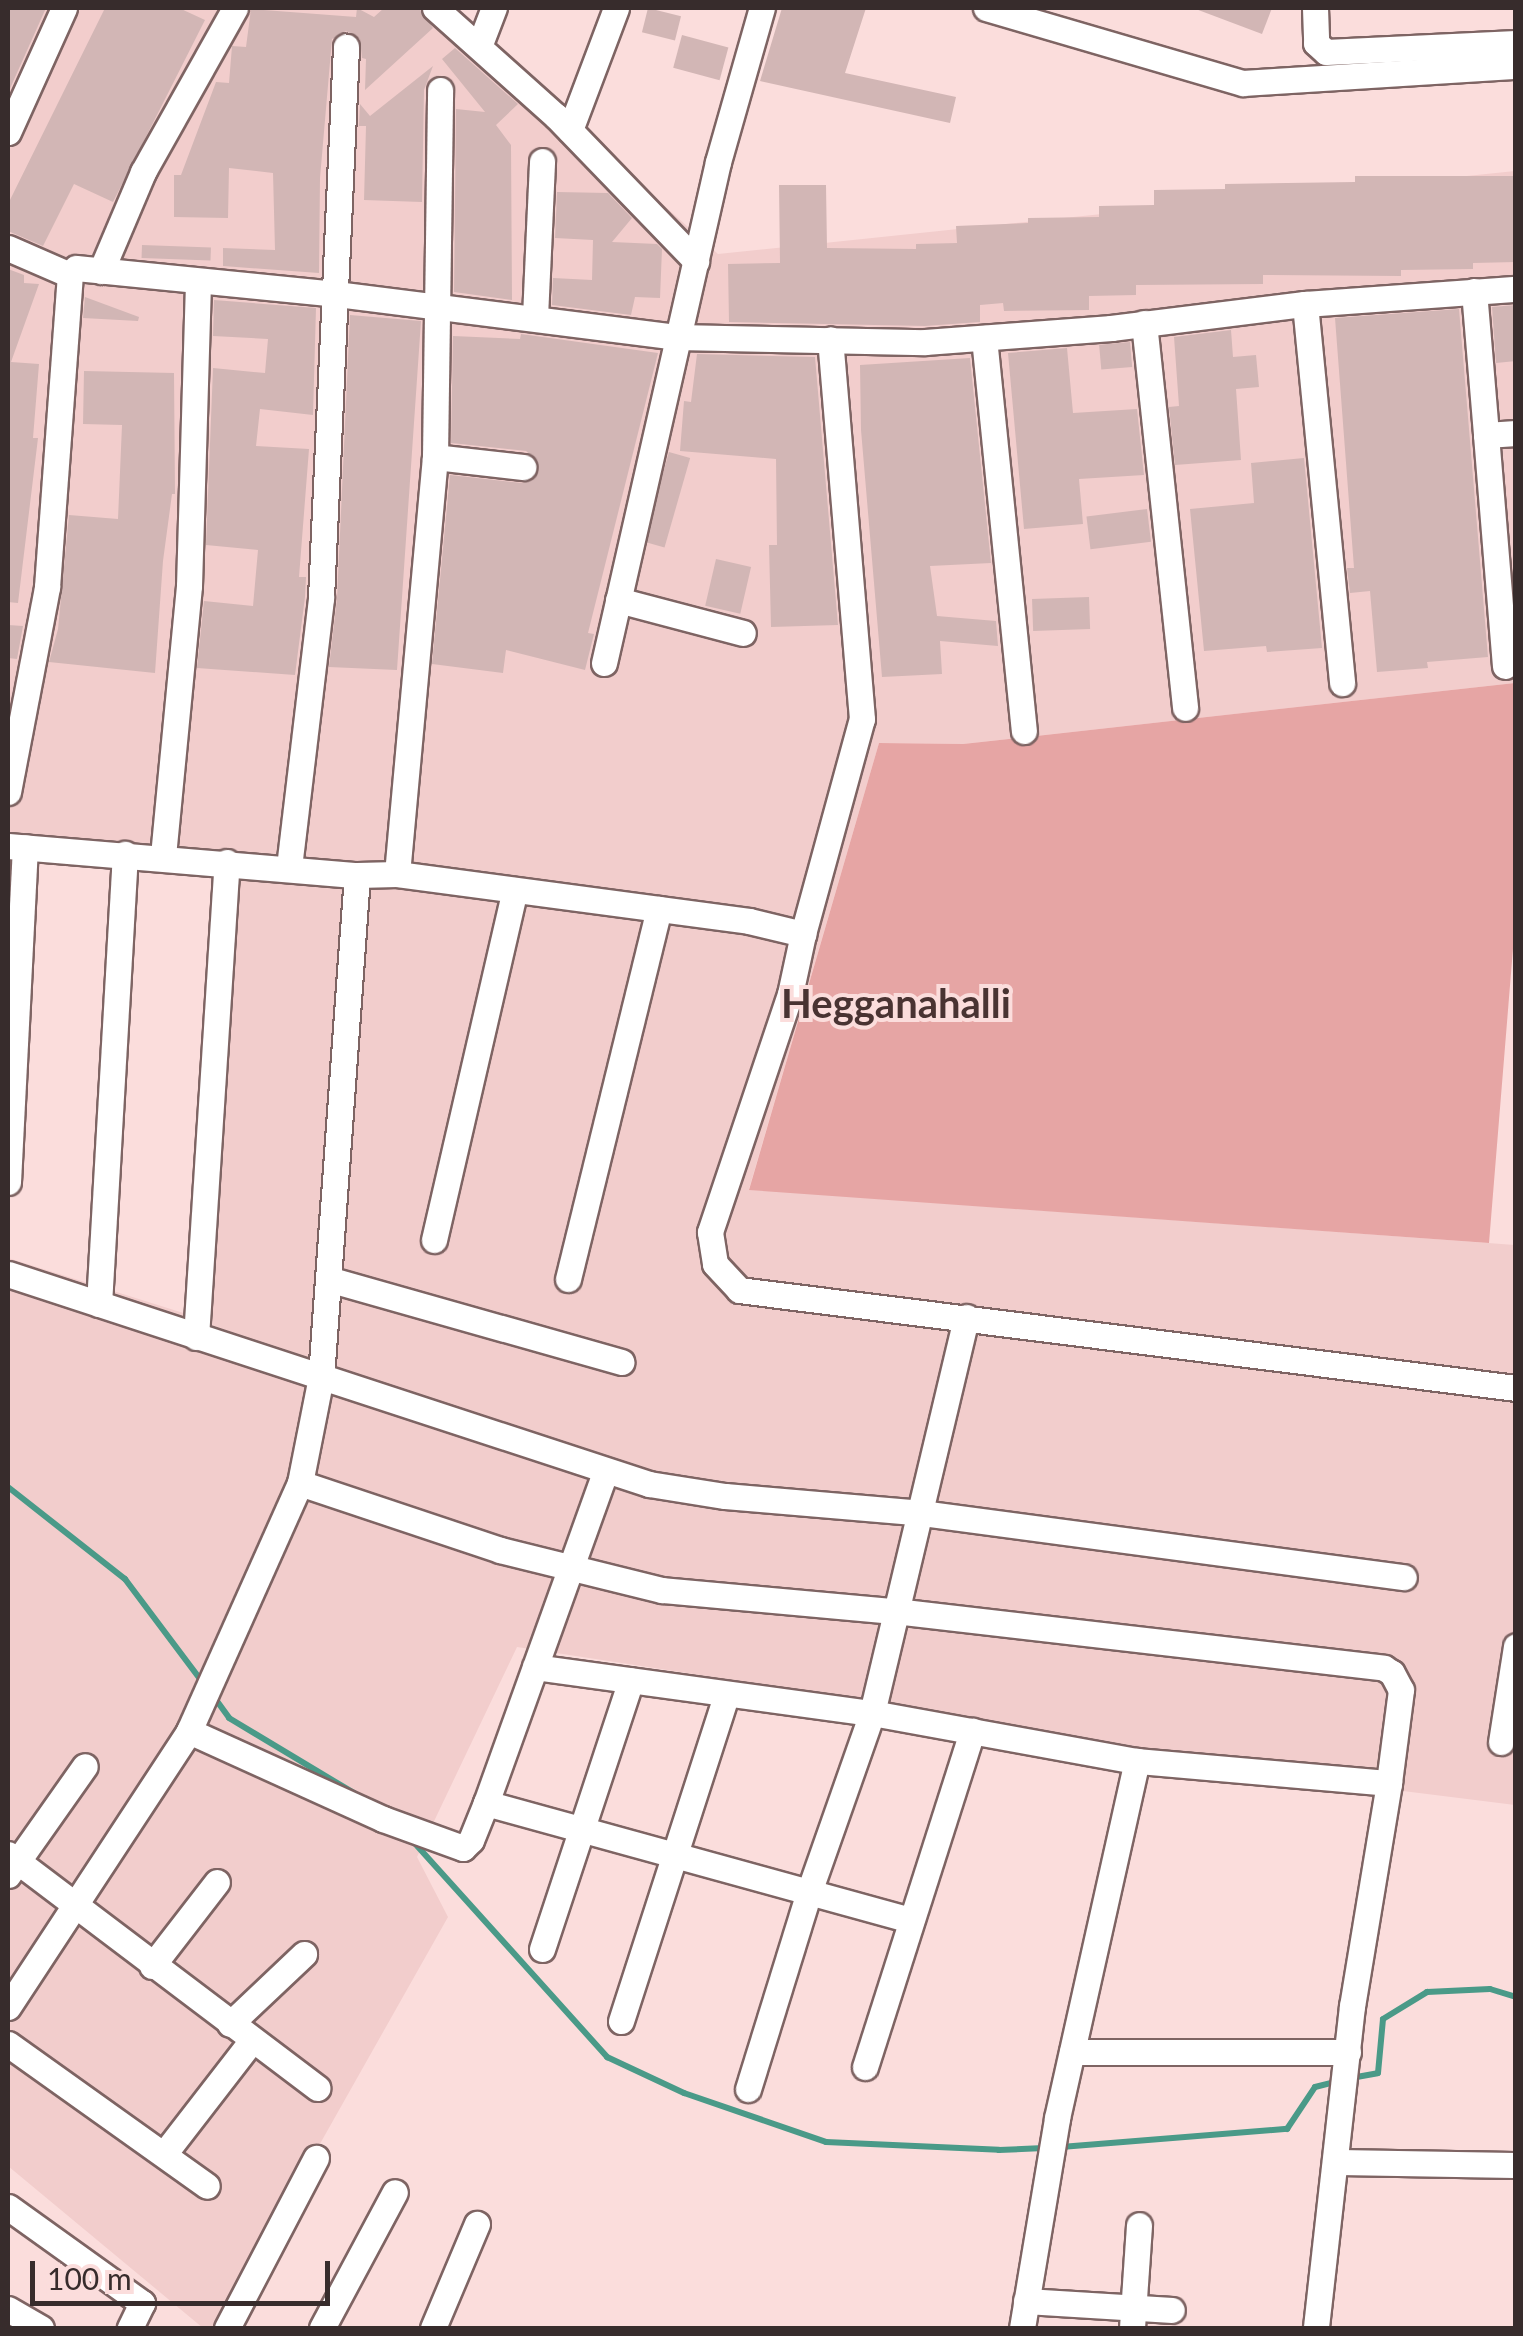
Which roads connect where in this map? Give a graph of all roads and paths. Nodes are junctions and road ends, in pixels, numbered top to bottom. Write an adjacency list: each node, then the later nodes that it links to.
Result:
1 (64, 8): 15 (street)
2 (235, 8): 19 (street)
3 (435, 8): 10 (street)
4 (494, 8): 10 (street)
5 (616, 8): 14 (street)
6 (762, 8): 18 (street)
7 (986, 8): 12 (street)
8 (1314, 8): 9 (street)
9 (1516, 43)
10 (480, 44): 14 (street)
11 (346, 47): 24 (street)
12 (1516, 66)
13 (440, 90): 26 (street)
14 (570, 130): 18 (street)
15 (8, 132)
16 (542, 161): 27 (street)
17 (8, 248): 20 (street)
18 (696, 261): 29 (street)
19 (101, 271): 20 (street); 21 (street)
20 (70, 274): 43 (street)
21 (198, 283): 24 (street); 46 (street)
22 (1516, 289): 23 (street)
23 (1474, 291): 25 (street); 33 (street)
24 (336, 294): 26 (street); 48 (street)
25 (1305, 304): 28 (street); 40 (street)
26 (435, 309): 27 (street); 34 (street)
27 (535, 317): 29 (street)
28 (1144, 322): 30 (street); 41 (street)
29 (677, 337): 31 (street); 36 (street)
30 (984, 338): 31 (street); 42 (street)
31 (830, 339): 53 (street)
32 (1516, 433): 33 (street)
33 (1486, 435): 39 (street)
34 (435, 457): 35 (street); 49 (street)
35 (523, 467)
36 (618, 600): 37 (street); 38 (street)
37 (743, 633)
38 (604, 664)
39 (1505, 666)
40 (1342, 682)
41 (1184, 708)
42 (1024, 731)
43 (8, 792)
44 (16, 847): 45 (street); 54 (street)
45 (125, 854): 46 (street); 59 (street)
46 (163, 856): 47 (street)
47 (226, 862): 48 (street); 61 (street)
48 (289, 867): 50 (street)
49 (397, 874): 50 (street); 51 (street)
50 (357, 875): 57 (street)
51 (515, 890): 52 (street); 55 (street)
52 (660, 909): 53 (street); 58 (street)
53 (803, 934): 60 (street)
54 (8, 1182)
55 (434, 1240)
56 (8, 1274): 59 (street)
57 (328, 1280): 62 (street); 63 (street)
58 (568, 1280)
59 (99, 1304): 61 (street)
60 (966, 1317): 64 (street); 67 (street)
61 (196, 1337): 63 (street)
62 (622, 1362)
63 (321, 1378): 65 (street); 66 (street)
64 (1516, 1388)
65 (605, 1472): 67 (street); 68 (street)
66 (300, 1484): 68 (street); 76 (street)
67 (922, 1513): 69 (street); 70 (street)
68 (570, 1569): 70 (street); 72 (street)
69 (1404, 1577)
70 (894, 1611): 75 (street); 81 (street)
71 (1516, 1646): 78 (street)
72 (535, 1667): 73 (street); 82 (street)
73 (631, 1680): 74 (street); 83 (street)
74 (726, 1695): 75 (street); 84 (street)
75 (872, 1712): 77 (street); 87 (street)
76 (189, 1732): 82 (street); 88 (street)
77 (972, 1732): 79 (street); 89 (street)
78 (1501, 1742)
79 (1136, 1760): 81 (street); 98 (street)
80 (84, 1766): 85 (street)
81 (1389, 1783): 99 (street)
82 (486, 1803): 83 (street)
83 (582, 1829): 84 (street); 90 (street)
84 (674, 1855): 87 (street); 94 (street)
85 (11, 1864): 88 (street)
86 (218, 1882): 92 (street)
87 (809, 1892): 89 (street); 102 (street)
88 (73, 1908): 92 (street); 93 (street)
89 (911, 1920): 100 (street)
90 (542, 1949)
91 (304, 1954): 95 (street)
92 (152, 1966): 95 (street)
93 (8, 2007)
94 (621, 2021)
95 (230, 2024): 96 (street)
96 (252, 2040): 101 (street); 103 (street)
97 (8, 2044): 103 (street)
98 (1072, 2052): 99 (street); 112 (street)
99 (1347, 2059): 105 (street)
100 (865, 2067)
101 (317, 2088)
102 (748, 2089)
103 (164, 2154): 107 (street)
104 (316, 2158): 118 (street)
105 (1336, 2162): 106 (street); 122 (street)
106 (1516, 2165)
107 (207, 2186)
108 (395, 2192): 119 (street)
109 (8, 2207): 117 (street)
110 (476, 2224): 120 (street)
111 (1139, 2224): 115 (street)
112 (1026, 2302): 115 (street); 121 (street)
113 (8, 2309): 116 (street)
114 (1172, 2310): 115 (street)
115 (1134, 2318)
116 (41, 2328)
117 (130, 2328)
118 (227, 2328)
119 (322, 2328)
120 (433, 2328)
121 (1022, 2328)
122 (1316, 2328)

